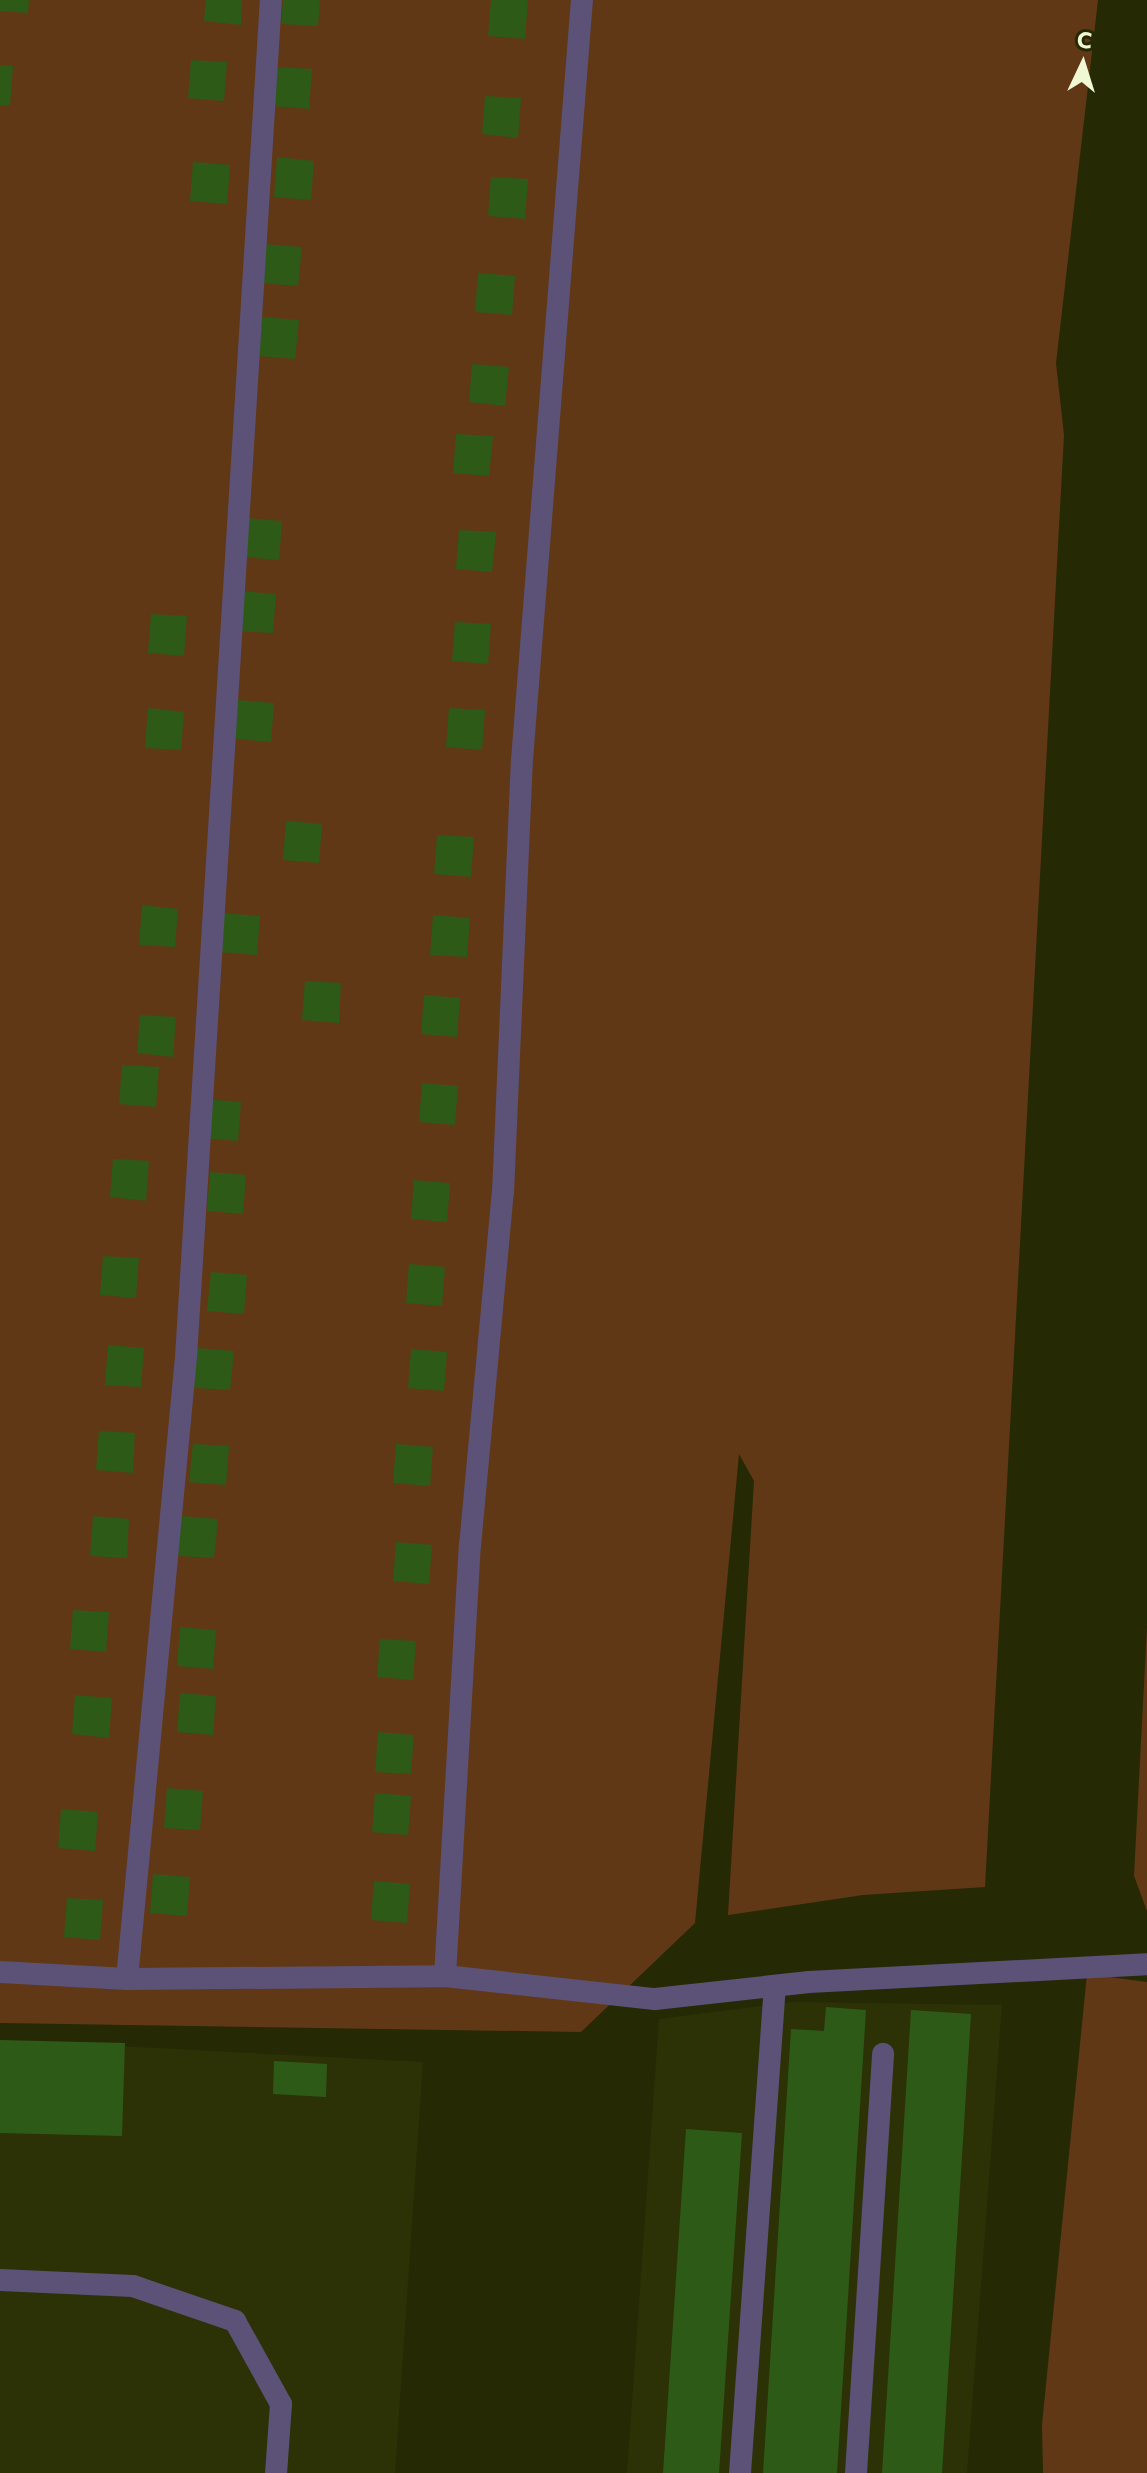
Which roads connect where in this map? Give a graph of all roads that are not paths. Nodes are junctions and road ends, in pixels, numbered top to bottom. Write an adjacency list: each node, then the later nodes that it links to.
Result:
1 (271, 0): 6 (lane)
2 (582, 0): 5 (lane)
3 (1147, 1964): 7 (lane)
4 (0, 1972): 6 (lane)
5 (445, 1976): 6 (lane); 7 (lane)
6 (127, 1979)
7 (775, 1986): 11 (lane)
8 (883, 2054): 12 (lane)
9 (0, 2280): 10 (lane)
10 (276, 2473)
11 (740, 2473)
12 (856, 2473)

